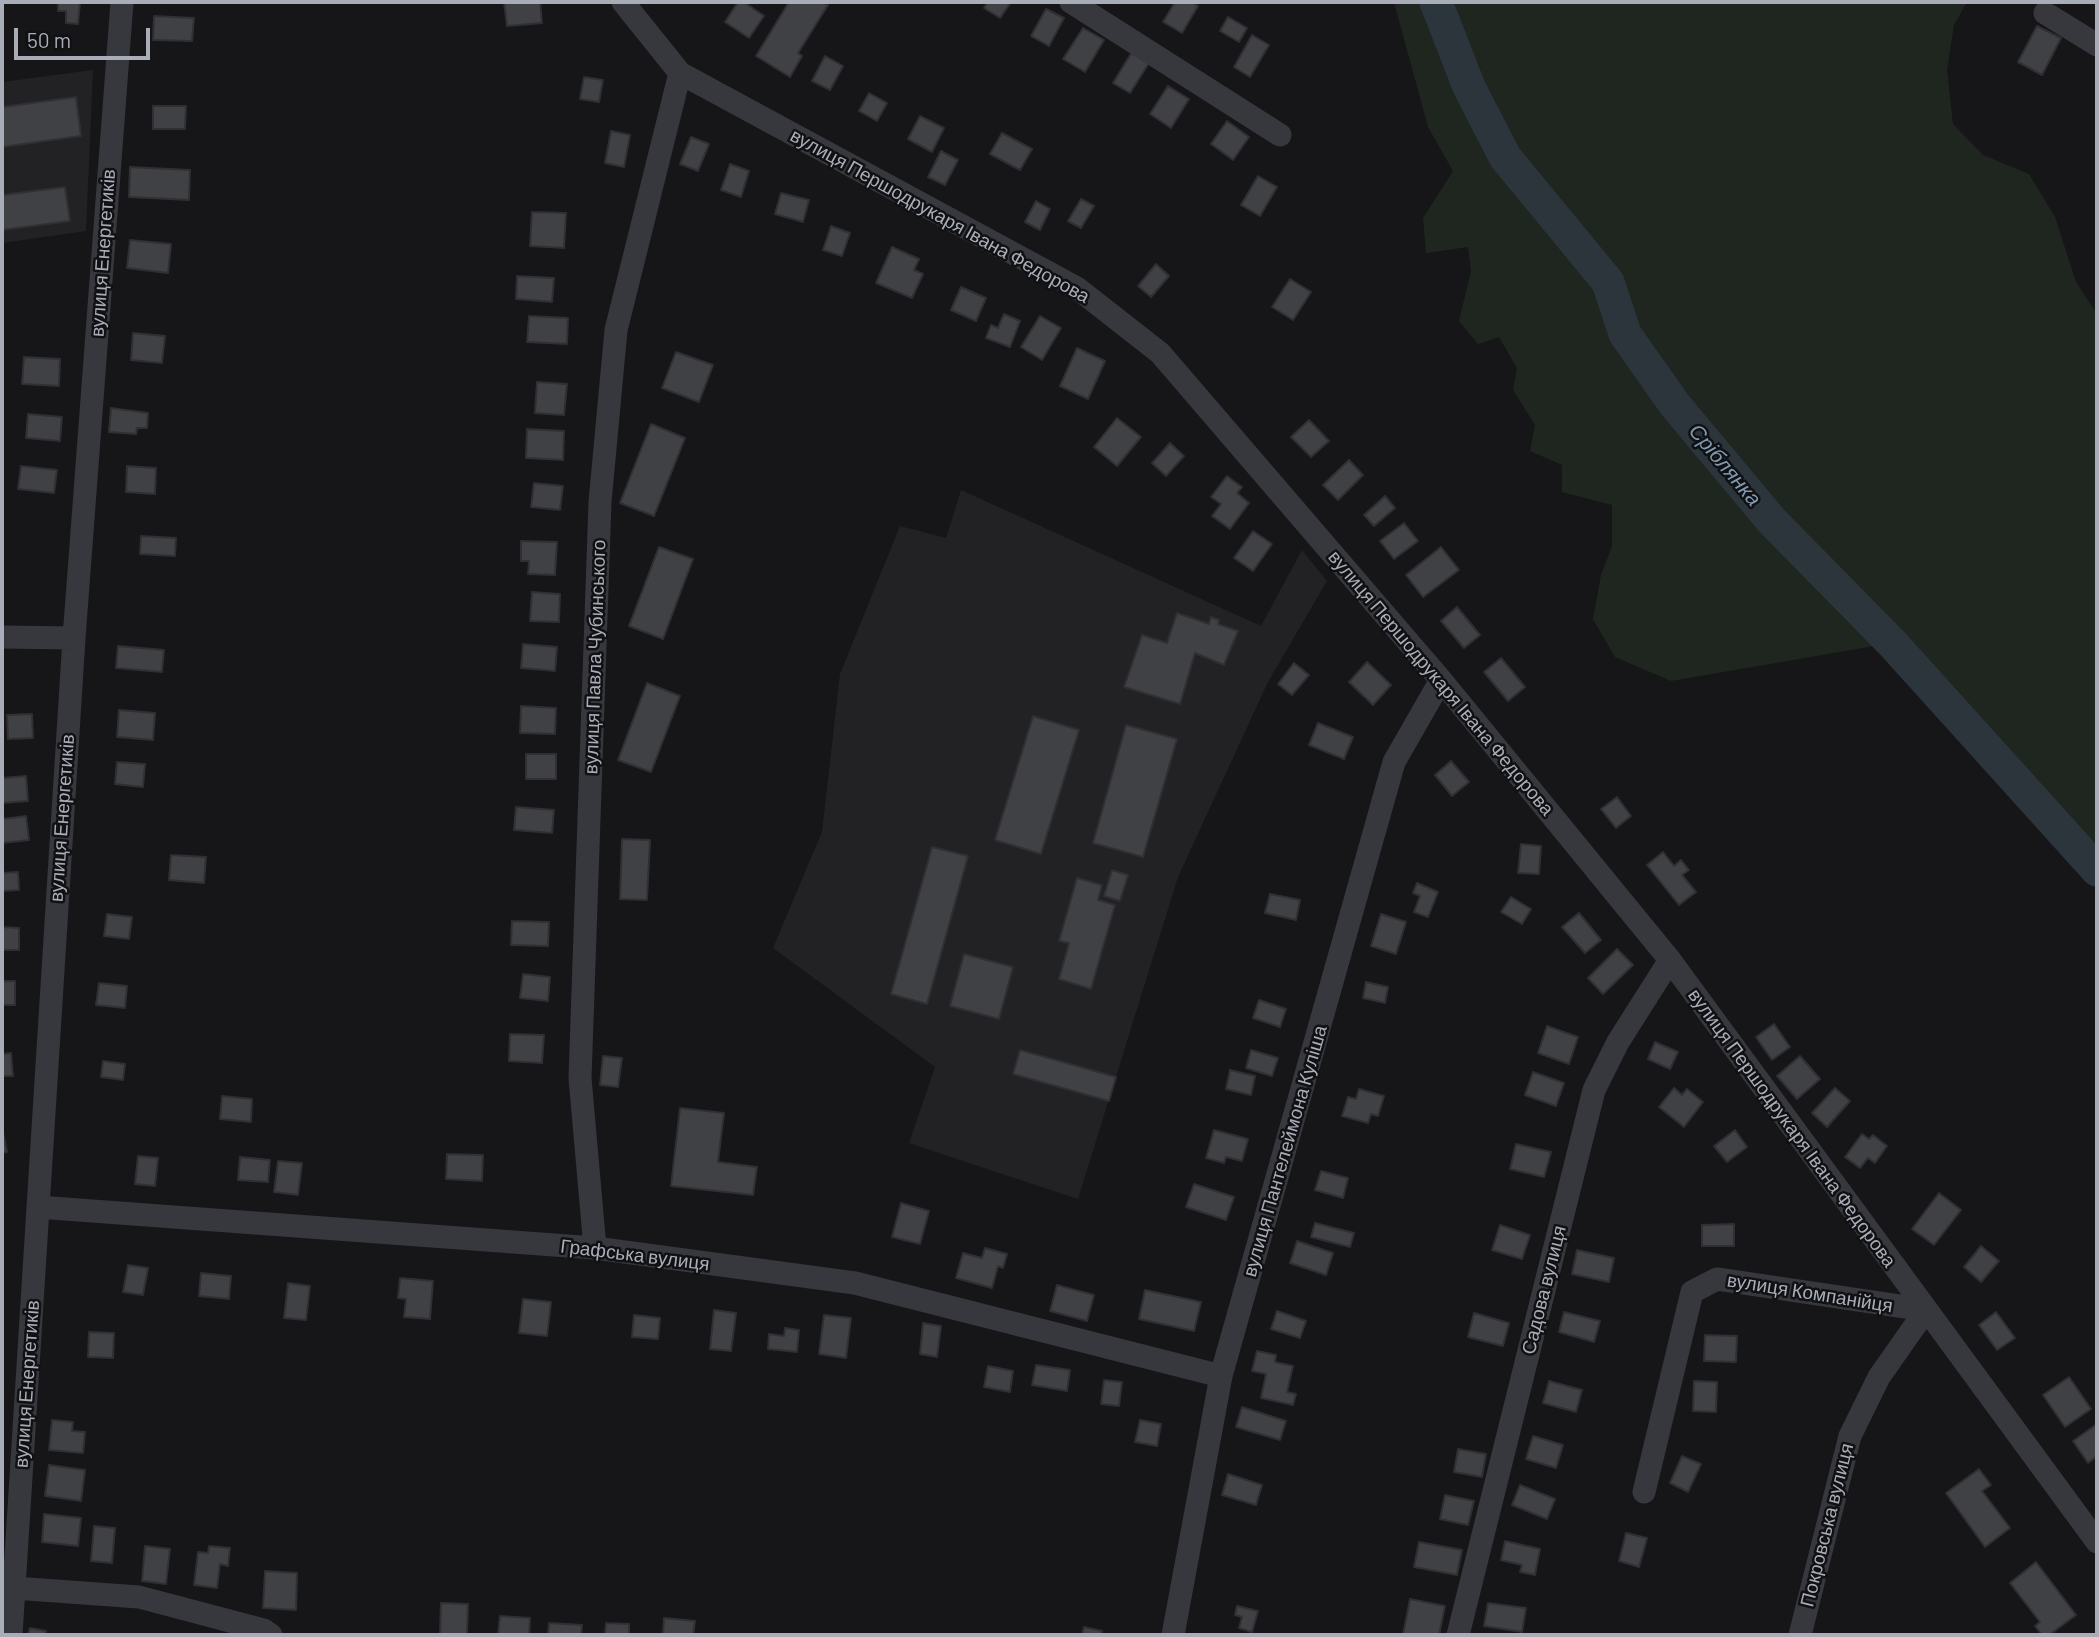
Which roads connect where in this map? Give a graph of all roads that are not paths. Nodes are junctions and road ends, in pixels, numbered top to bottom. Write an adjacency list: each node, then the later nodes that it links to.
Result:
1 (122, 2): 9 (street, вулиця Енергетиків)
2 (623, 2): 6 (street, вулиця Першодрукаря Івана Федорова)
3 (1071, 2): 7 (street)
4 (2045, 13): 5 (street)
5 (2097, 45)
6 (680, 74): 10 (street, вулиця Першодрукаря Івана Федорова); 13 (street, вулиця Павла Чубинського)
7 (1280, 135)
8 (2, 637): 9 (street)
9 (74, 638): 12 (street, вулиця Енергетиків)
10 (1441, 680): 11 (street, вулиця Першодрукаря Івана Федорова); 15 (street, вулиця Пантелеймона Куліша)
11 (1670, 960): 14 (street, вулиця Першодрукаря Івана Федорова); 22 (street, Садова вулиця)
12 (38, 1208): 13 (street, Графська вулиця); 18 (street, вулиця Енергетиків)
13 (595, 1248): 15 (street, Графська вулиця)
14 (1926, 1310): 16 (street, вулиця Компанійця); 17 (street, вулиця Першодрукаря Івана Федорова); 23 (street, Покровська вулиця)
15 (1221, 1376): 21 (street, вулиця Пантелеймона Куліша)
16 (1644, 1492)
17 (2097, 1542)
18 (14, 1588): 19 (street, вулиця Енергетиків); 20 (street)
19 (11, 1635)
20 (271, 1635)
21 (1173, 1635)
22 (1458, 1635)
23 (1800, 1635)

